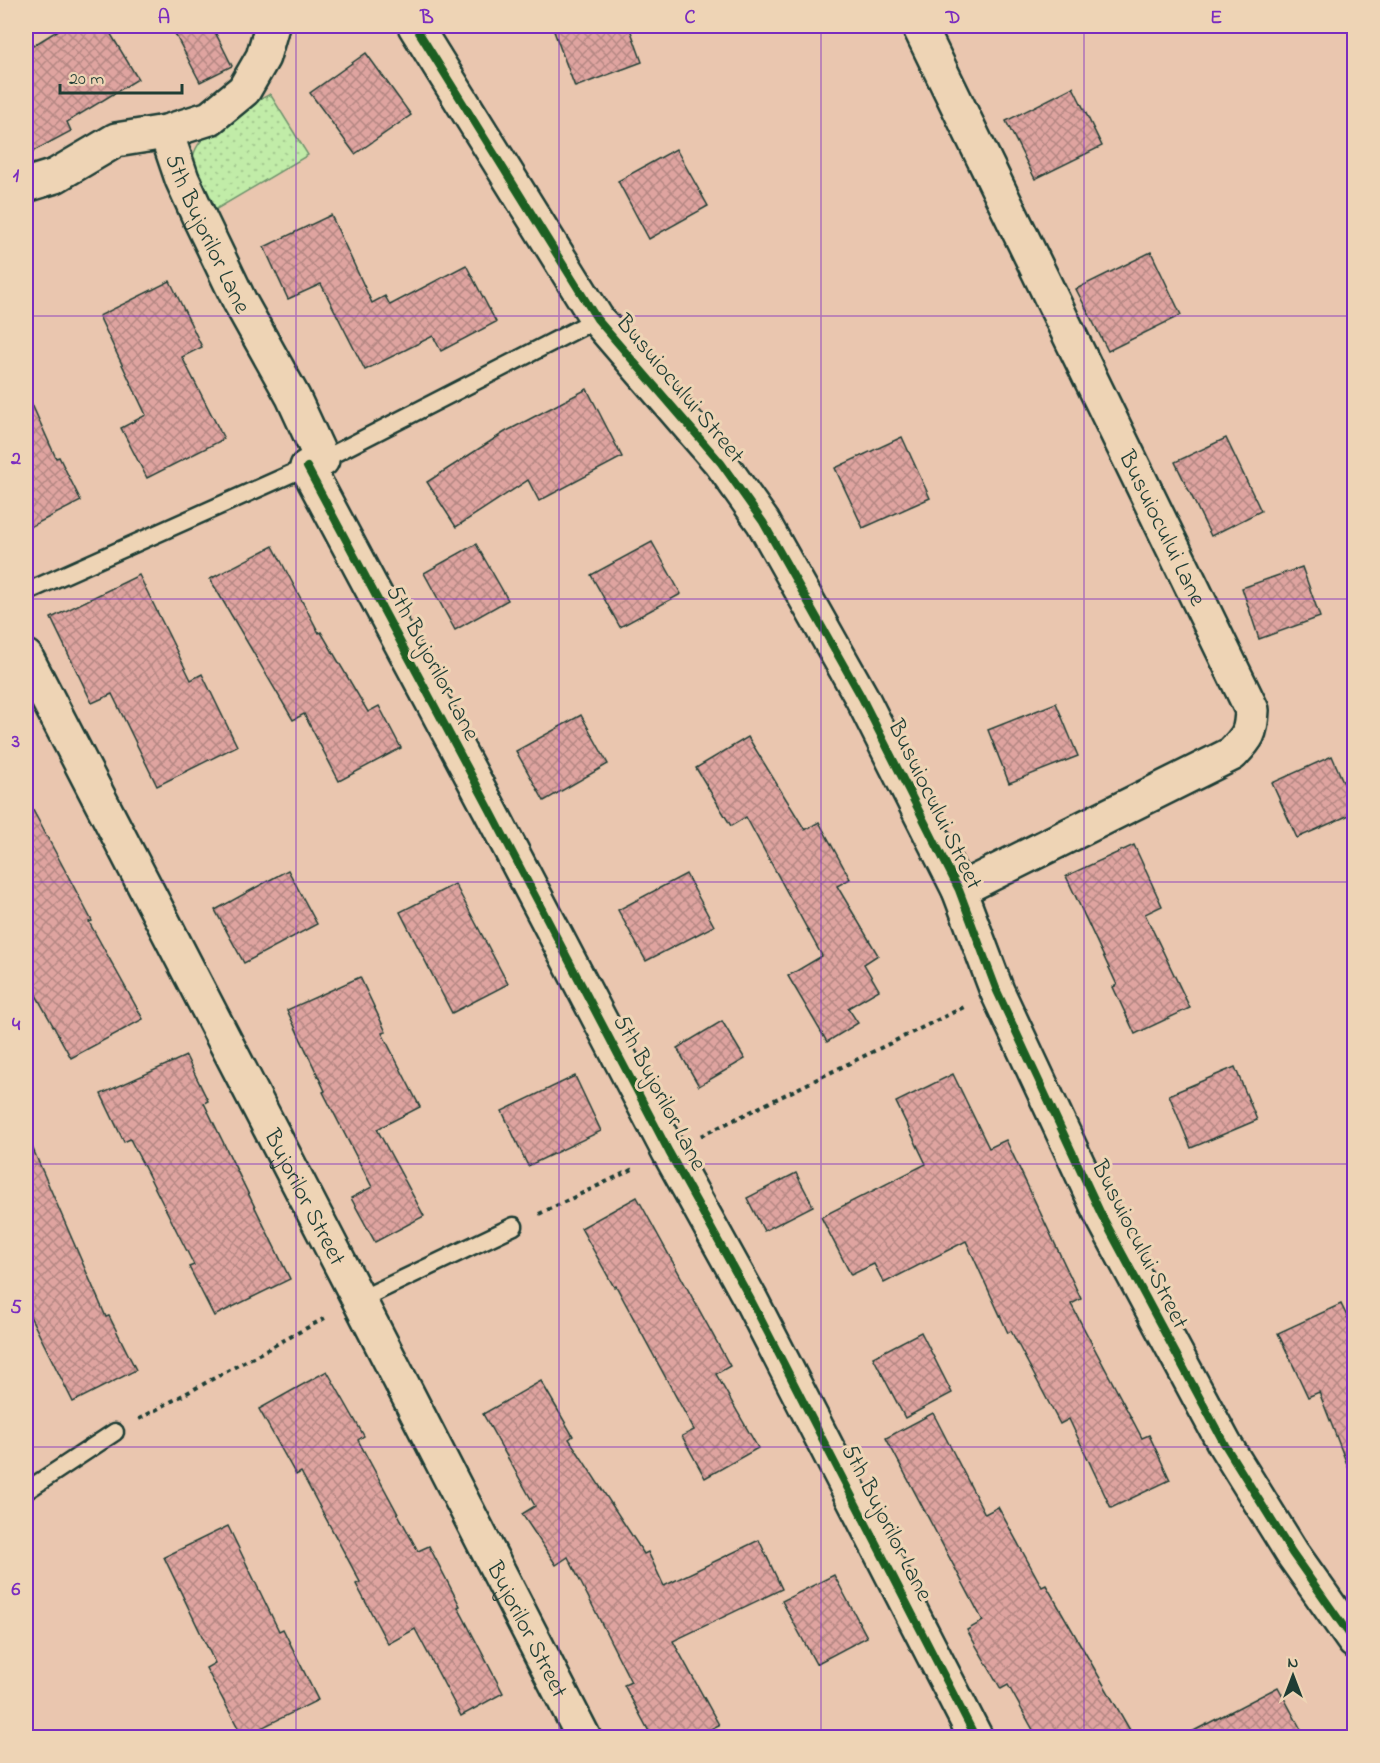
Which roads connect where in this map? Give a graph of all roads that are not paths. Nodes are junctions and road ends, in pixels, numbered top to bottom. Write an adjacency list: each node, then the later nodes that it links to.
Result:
1 (272, 26): 4 (street)
2 (416, 26): 6 (street, Busuiocului Street)
3 (919, 26): 10 (street, Busuiocului Lane)
4 (166, 132): 5 (street); 7 (street, 5th Bujorilor Lane)
5 (26, 185)
6 (597, 319): 7 (lane); 10 (street, Busuiocului Street)
7 (315, 463): 8 (lane); 17 (street, 5th Bujorilor Lane)
8 (26, 591)
9 (26, 657): 12 (street, Bujorilor Street)
10 (959, 890): 15 (street, Busuiocului Street)
11 (514, 1226): 12 (lane)
12 (359, 1300): 16 (street, Bujorilor Street)
13 (115, 1432): 14 (lane)
14 (26, 1491)
15 (1354, 1641)
16 (584, 1737)
17 (976, 1737)

